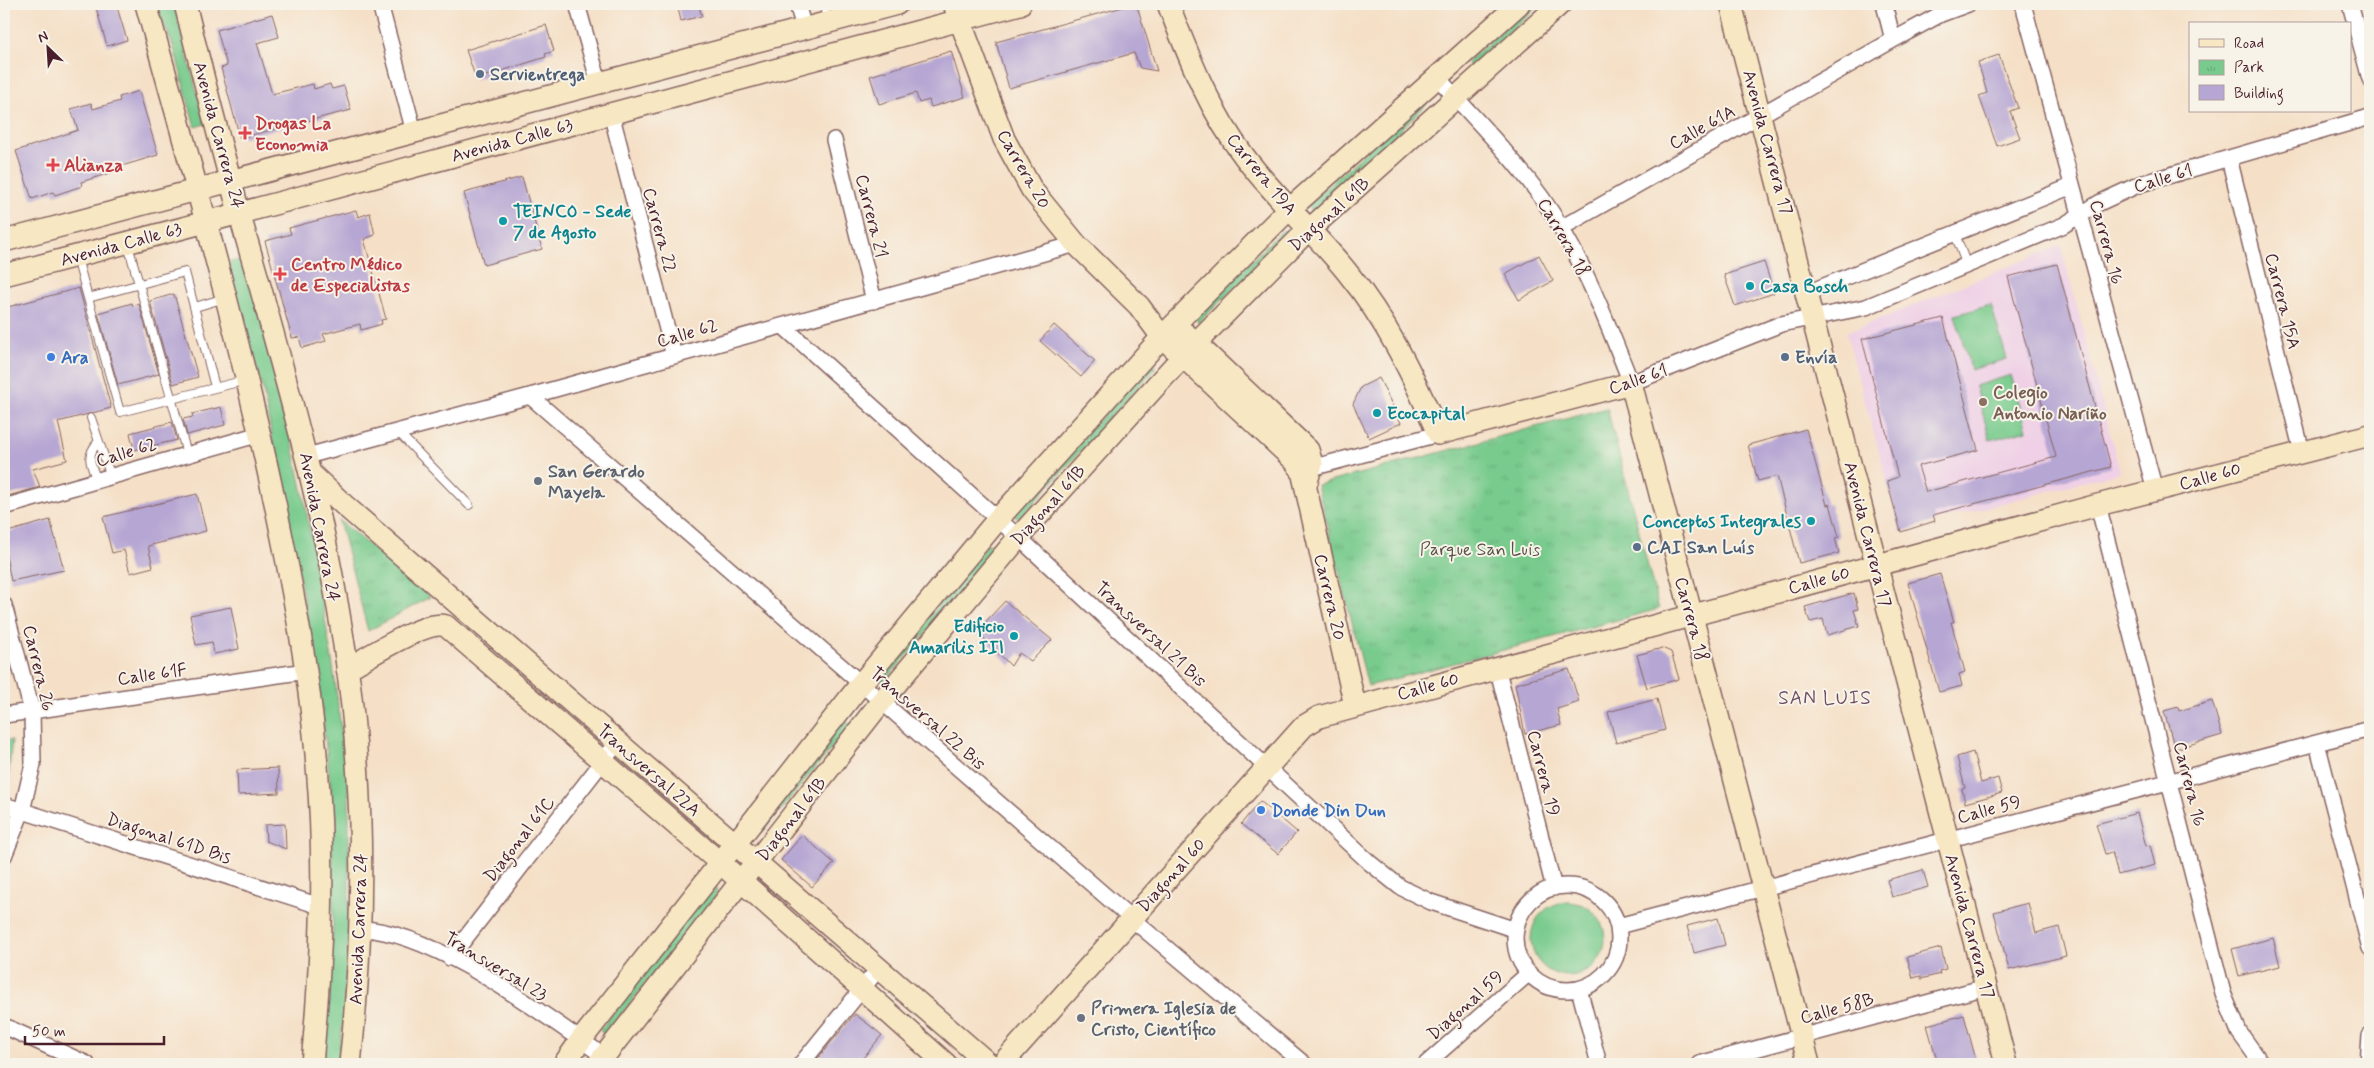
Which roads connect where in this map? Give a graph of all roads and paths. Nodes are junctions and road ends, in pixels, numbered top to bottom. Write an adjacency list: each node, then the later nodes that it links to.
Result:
1 (146, 4): 32 (street, Avenida Carrera 24)
2 (184, 4): 30 (street, Avenida Carrera 24)
3 (380, 4): 27 (street)
4 (577, 4): 22 (street)
5 (797, 4): 18 (street)
6 (897, 4): 17 (street, Avenida Calle 63)
7 (1020, 4): 16 (street, Avenida Calle 63)
8 (1168, 4): 33 (street, Carrera 19A)
9 (1519, 4): 20 (street, Diagonal 61B)
10 (1560, 4): 23 (street, Diagonal 61B)
11 (1731, 4): 25 (street, Avenida Carrera 17)
12 (1884, 4): 19 (street)
13 (1968, 4): 19 (street, Calle 61A)
14 (2023, 4): 31 (street, Carrera 16)
15 (2350, 4): 21 (street)
16 (957, 12): 24 (street, Avenida Calle 63); 42 (street, Carrera 20)
17 (826, 13): 18 (street, Avenida Calle 63)
18 (804, 28): 22 (street, Avenida Calle 63)
19 (1893, 40): 25 (street, Calle 61A)
20 (1437, 77): 23 (street, Carrera 18); 33 (street, Diagonal 61B)
21 (2370, 79)
22 (599, 83): 27 (street, Avenida Calle 63)
23 (1456, 98): 37 (street, Carrera 18); 38 (street, Diagonal 61B)
24 (611, 113): 34 (street, Avenida Calle 63); 56 (street, Carrera 22)
25 (1762, 115): 37 (street, Calle 61A); 47 (street, Avenida Carrera 17)
26 (2370, 117): 29 (street, Calle 61)
27 (414, 132): 30 (street, Avenida Calle 63)
28 (834, 140): 50 (street, Carrera 21)
29 (2229, 158): 35 (street, Calle 61); 68 (street, Carrera 15A)
30 (231, 182): 32 (street, Avenida Calle 63); 34 (street, Avenida Carrera 24)
31 (2072, 186): 35 (street, Carrera 16); 39 (street)
32 (198, 191): 36 (street, Avenida Carrera 24); 40 (street, Avenida Calle 63)
33 (1290, 209): 38 (street, Carrera 19A); 54 (street, Diagonal 61B)
34 (240, 214): 36 (street, Avenida Calle 63); 70 (street, Avenida Carrera 24)
35 (2080, 216): 44 (street, Calle 61); 73 (street, Carrera 16)
36 (206, 222): 41 (street, Avenida Calle 63); 49 (street, Avenida Carrera 24)
37 (1561, 228): 58 (street, Carrera 18)
38 (1310, 230): 55 (street, Diagonal 61B); 65 (street, Carrera 19A)
39 (1955, 234): 44 (lane); 47 (street)
40 (4, 242)
41 (127, 243): 43 (street, Avenida Calle 63); 46 (lane)
42 (1068, 246): 50 (street, Calle 62); 54 (street, Carrera 20)
43 (77, 256): 45 (street, Avenida Calle 63); 48 (lane)
44 (1967, 266): 52 (street, Calle 61)
45 (4, 275)
46 (139, 284): 48 (lane); 51 (lane); 61 (lane)
47 (1807, 293): 52 (street, Avenida Carrera 17)
48 (88, 298): 61 (lane)
49 (227, 298): 51 (lane); 57 (street, Avenida Carrera 24)
50 (874, 301): 53 (street, Calle 62)
51 (195, 308): 59 (lane)
52 (1813, 318): 58 (street, Calle 61); 79 (street, Avenida Carrera 17)
53 (783, 326): 56 (street, Calle 62); 77 (street, Transversal 21 Bis)
54 (1168, 331): 55 (street, Carrera 20); 77 (street, Diagonal 61B)
55 (1189, 350): 71 (street, Carrera 20); 78 (street, Diagonal 61B)
56 (674, 356): 60 (street, Calle 62)
57 (248, 380): 59 (lane); 64 (street, Avenida Carrera 24)
58 (1631, 383): 65 (street, Calle 61); 81 (street, Carrera 18)
59 (215, 387): 61 (lane)
60 (530, 396): 63 (street, Calle 62); 85 (street, Transversal 22 Bis)
61 (172, 399): 69 (lane)
62 (91, 418): 67 (lane)
63 (398, 432): 70 (street, Calle 62); 74 (lane)
64 (260, 434): 69 (street, Calle 62); 84 (street, Avenida Carrera 24)
65 (1438, 434): 71 (street, Calle 61)
66 (2370, 435): 68 (street, Calle 60)
67 (98, 442): 72 (lane); 72 (lane)
68 (2302, 452): 73 (street, Calle 60)
69 (187, 454): 72 (street, Calle 62)
70 (309, 465): 83 (street, Avenida Carrera 24); 91 (street, Transversal 22A)
71 (1306, 476): 87 (street, Carrera 20)
72 (104, 479): 76 (street, Calle 62)
73 (2156, 490): 75 (street, Calle 60)
74 (469, 505)
75 (2098, 505): 79 (street, Calle 60); 95 (street, Carrera 16)
76 (4, 507)
77 (998, 519): 78 (street, Transversal 21 Bis); 85 (street, Diagonal 61B)
78 (1018, 538): 86 (street, Diagonal 61B); 94 (street, Transversal 21 Bis)
79 (1876, 565): 81 (street, Calle 60); 98 (street, Avenida Carrera 17)
80 (4, 605): 88 (street, Carrera 26)
81 (1691, 615): 82 (street, Calle 60); 105 (street, Carrera 18)
82 (1497, 667): 87 (street, Calle 60); 104 (street, Carrera 19)
83 (347, 669): 93 (street, Transversal 22A); 109 (street, Avenida Carrera 24)
84 (306, 671): 88 (street, Calle 61F); 106 (street, Avenida Carrera 24)
85 (860, 684): 86 (street, Transversal 22 Bis); 99 (street, Diagonal 61B)
86 (881, 702): 102 (street, Diagonal 61B); 107 (street, Transversal 22 Bis)
87 (1355, 706): 94 (street, Diagonal 60)
88 (32, 711): 89 (street, Calle 61F); 97 (street, Carrera 26)
89 (4, 715)
90 (2370, 729): 92 (street, Calle 59)
91 (617, 743): 93 (street, Diagonal 61C); 99 (street, Transversal 22A)
92 (2318, 743): 95 (street, Calle 59); 111 (street)
93 (602, 762): 101 (street, Transversal 22A); 112 (street, Diagonal 61C)
94 (1267, 767): 107 (street, Diagonal 60); 110 (street, Transversal 21 Bis)
95 (2170, 782): 98 (street, Calle 59); 137 (street, Carrera 16)
96 (4, 805): 97 (street, Diagonal 61D Bis)
97 (22, 811): 100 (street, Carrera 26); 106 (street, Diagonal 61D Bis)
98 (1948, 840): 105 (street, Calle 59); 115 (street, Avenida Carrera 17)
99 (735, 843): 101 (street, Diagonal 61B); 102 (street, Transversal 22A)
100 (4, 856)
101 (719, 863): 103 (street, Transversal 22A); 120 (street, Diagonal 61B)
102 (757, 863): 103 (street, Diagonal 61B); 113 (street, Transversal 22A)
103 (742, 882): 117 (street, Transversal 22A); 122 (street, Diagonal 61B)
104 (1554, 888): 108 (street); 110 (street)
105 (1762, 888): 108 (street, Calle 59); 119 (street, Carrera 18)
106 (323, 907): 124 (street, Avenida Carrera 24)
107 (1132, 919): 130 (street, Diagonal 60); 131 (street, Transversal 22 Bis)
108 (1618, 926): 116 (street)
109 (361, 930): 112 (street, Transversal 23); 125 (street, Avenida Carrera 24)
110 (1516, 930): 114 (street)
111 (2370, 948)
112 (450, 958): 120 (street, Transversal 23)
113 (879, 968): 117 (street); 129 (street, Transversal 22A)
114 (1529, 973): 116 (street); 132 (street, Diagonal 59)
115 (1986, 987): 119 (street, Calle 58B); 136 (street, Avenida Carrera 17)
116 (1579, 989): 133 (street)
117 (862, 990): 127 (street); 128 (street, Transversal 22A)
118 (4, 1026): 123 (street)
119 (1802, 1037): 134 (street, Calle 58B); 135 (street, Carrera 18)
120 (581, 1040): 122 (street, Transversal 23); 126 (street, Diagonal 61B)
121 (2370, 1042): 138 (street)
122 (601, 1060)
123 (86, 1064)
124 (312, 1064)
125 (350, 1064)
126 (564, 1064)
127 (800, 1064)
128 (946, 1064)
129 (989, 1064)
130 (1002, 1064)
131 (1304, 1064)
132 (1426, 1064)
133 (1599, 1064)
134 (1699, 1064)
135 (1809, 1064)
136 (2006, 1064)
137 (2262, 1064)
138 (2368, 1064)

